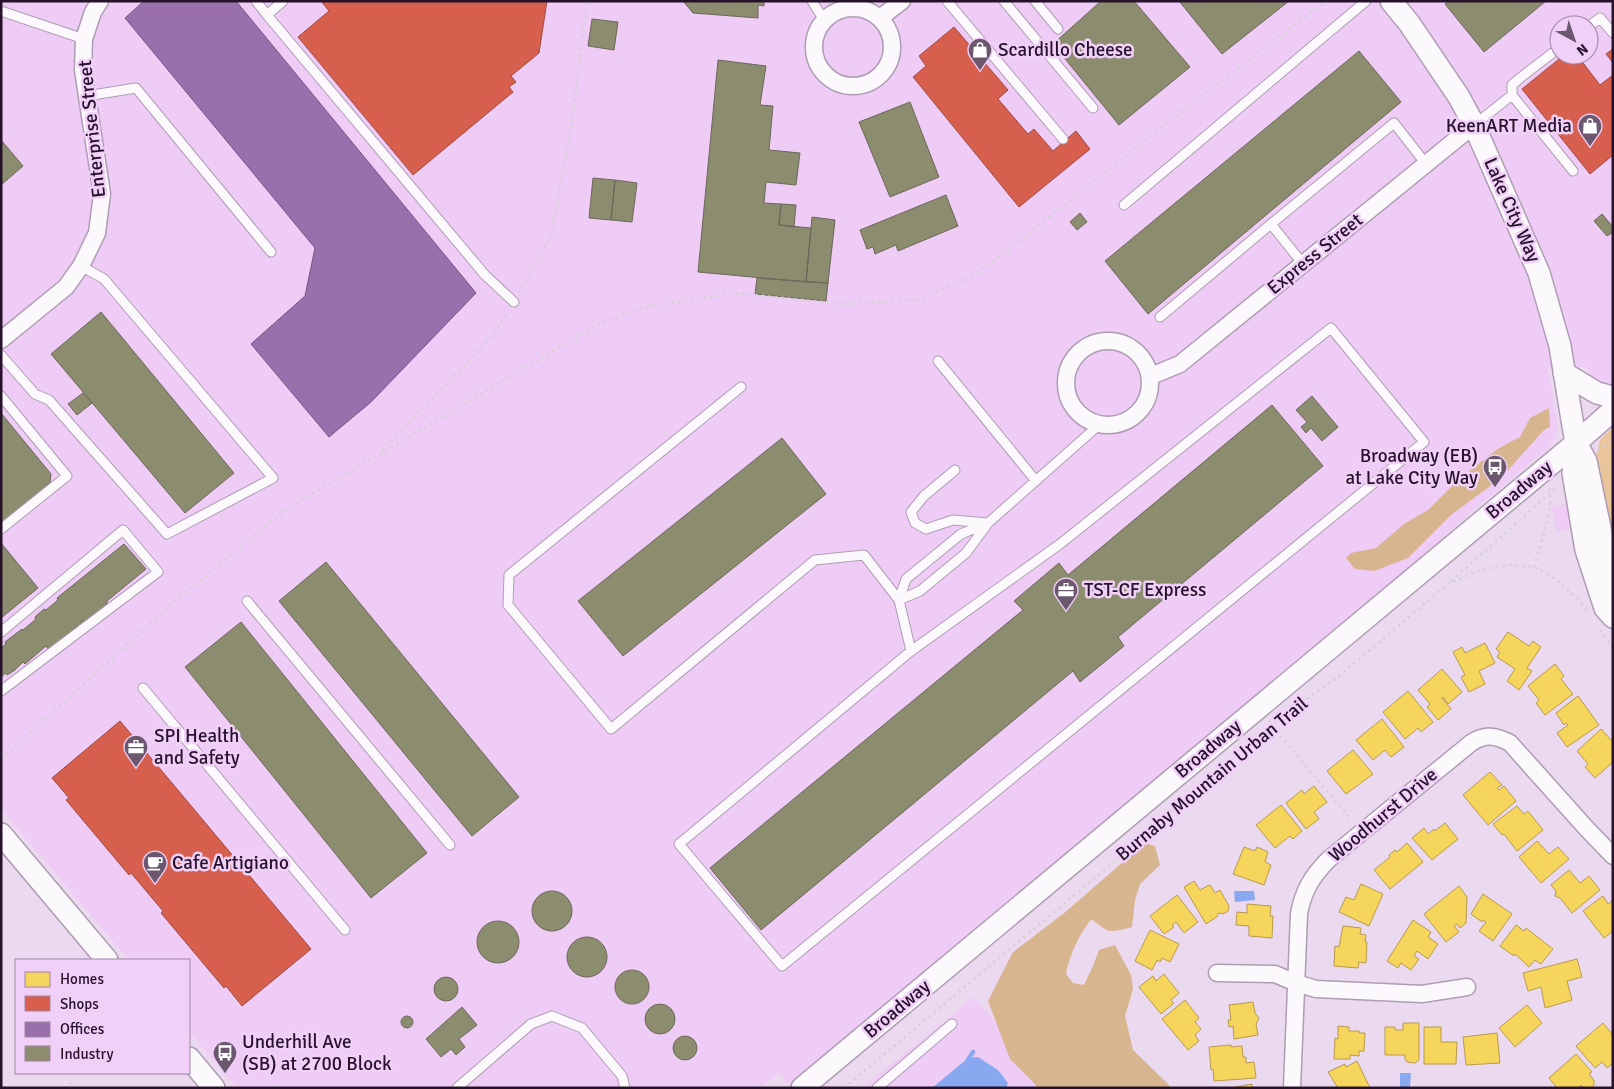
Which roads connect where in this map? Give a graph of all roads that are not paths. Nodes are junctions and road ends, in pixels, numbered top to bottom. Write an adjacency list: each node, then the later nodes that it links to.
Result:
1 (100, 1): 18 (street, Enterprise Street)
2 (256, 1): 12 (lane)
3 (283, 1): 12 (lane)
4 (812, 1): 15 (lane)
5 (902, 1): 13 (street)
6 (947, 1): 24 (lane)
7 (1004, 1): 22 (lane)
8 (1035, 1): 16 (lane)
9 (1366, 1): 27 (lane)
10 (1391, 1): 23 (street, Lake City Way)
11 (1, 11): 18 (lane)
12 (267, 15): 32 (lane)
13 (880, 18): 15 (street); 15 (street)
14 (1599, 19): 17 (lane)
15 (824, 20)
16 (1058, 30)
17 (1613, 33)
18 (84, 39): 21 (street, Enterprise Street)
19 (1549, 56): 20 (lane)
20 (1512, 95): 23 (lane); 26 (lane)
21 (86, 96): 29 (lane); 31 (street, Enterprise Street)
22 (1093, 108)
23 (1474, 125): 25 (street, Express Street); 37 (street, Lake City Way)
24 (1064, 139)
25 (1426, 164): 28 (lane); 30 (street, Express Street)
26 (1573, 171)
27 (1124, 205)
28 (1270, 224): 30 (lane); 33 (lane)
29 (272, 252)
30 (1303, 264): 38 (street, Express Street)
31 (81, 266): 34 (street, Enterprise Street); 35 (lane)
32 (514, 302)
33 (1160, 317)
34 (1, 340)
35 (1, 354)
36 (938, 361): 46 (lane)
37 (1564, 373): 41 (street); 44 (street, Lake City Way)
38 (1151, 376): 43 (street); 43 (street)
39 (741, 387): 50 (lane)
40 (1, 396): 48 (lane)
41 (1613, 397)
42 (1613, 410): 44 (street, Broadway)
43 (1099, 425): 46 (lane)
44 (1576, 443): 49 (street); 52 (street); 70 (street, Broadway)
45 (955, 470): 47 (lane)
46 (1036, 481): 47 (lane)
47 (988, 523): 50 (lane); 50 (lane)
48 (1, 529)
49 (1613, 590)
50 (899, 600): 54 (lane)
51 (247, 601): 58 (lane)
52 (1606, 623)
53 (1, 632): 56 (lane)
54 (910, 652): 54 (lane)
55 (143, 688): 60 (lane)
56 (1, 690)
57 (1, 834): 61 (street)
58 (450, 845)
59 (1613, 856): 63 (street, Woodhurst Drive)
60 (345, 930)
61 (106, 959)
62 (1217, 973): 63 (street)
63 (1296, 983): 64 (street); 72 (street, Woodhurst Drive)
64 (1467, 987)
65 (952, 1024): 71 (lane)
66 (190, 1059): 67 (street)
67 (214, 1088)
68 (457, 1088): 69 (lane)
69 (625, 1088)
70 (802, 1088)
71 (877, 1088)
72 (1292, 1088)

